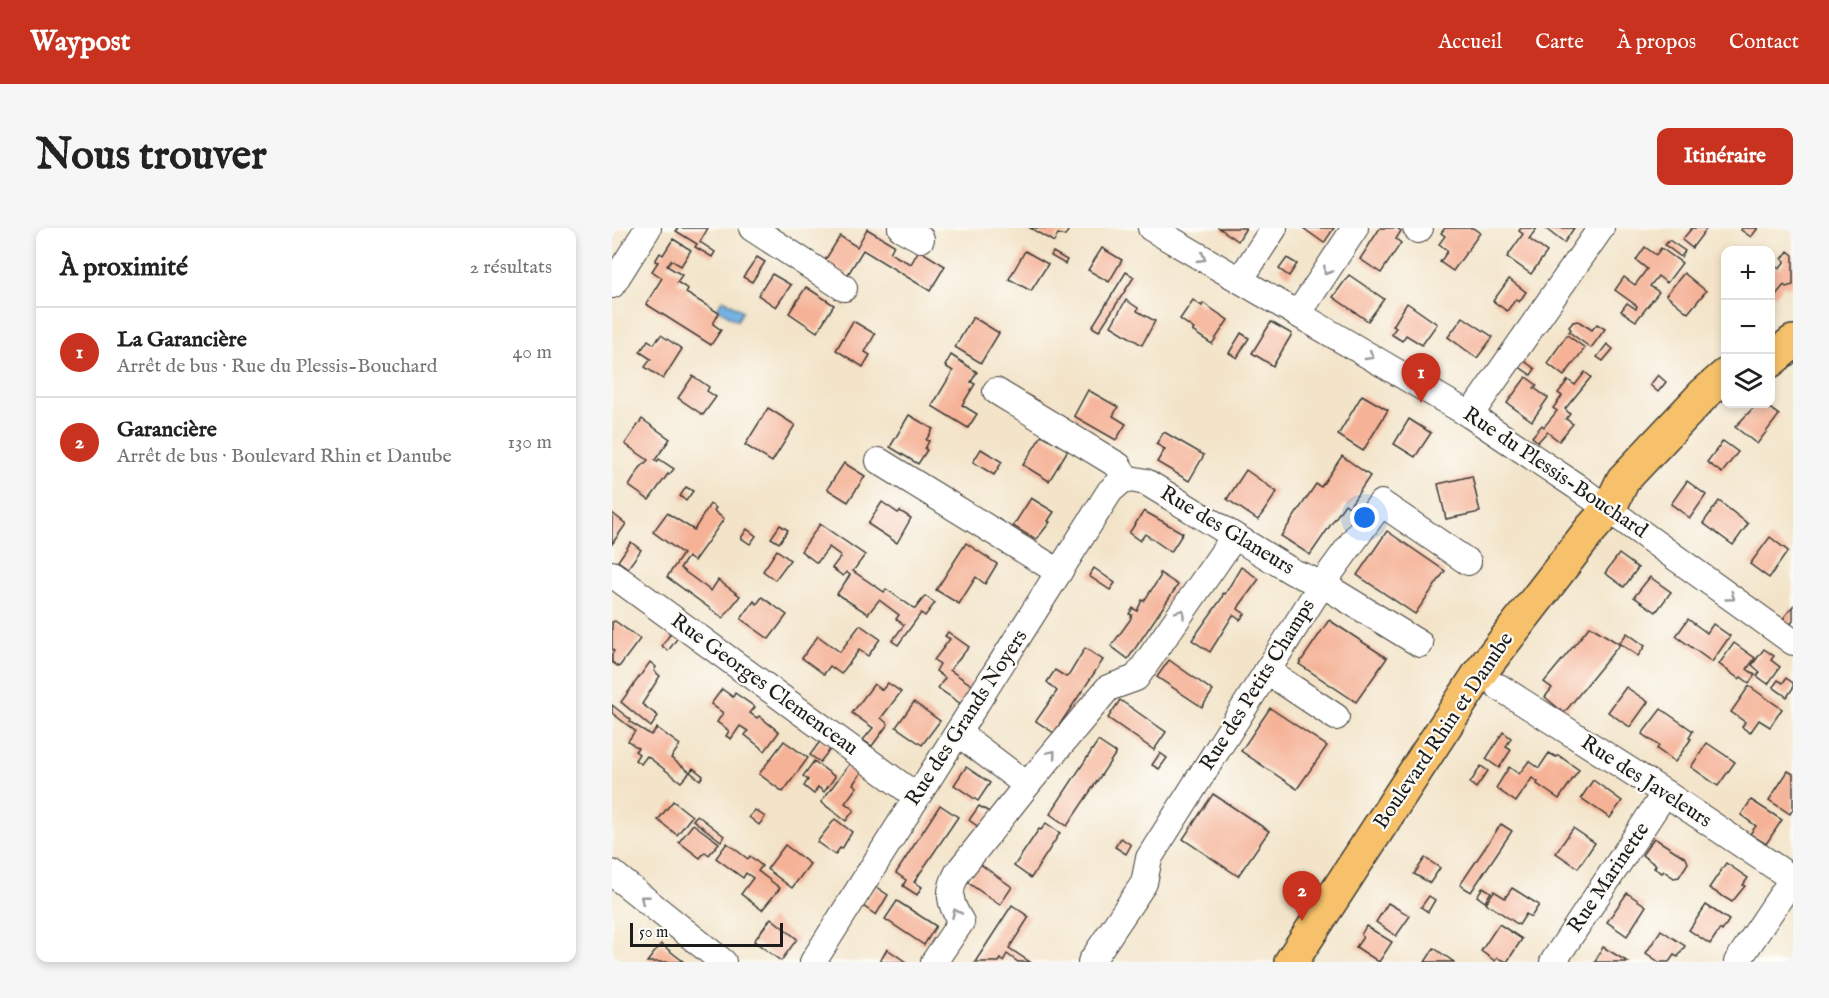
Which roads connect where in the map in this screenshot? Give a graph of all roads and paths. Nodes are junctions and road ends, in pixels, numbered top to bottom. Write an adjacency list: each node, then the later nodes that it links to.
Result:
1 (648, 228): 8 (street)
2 (752, 228): 9 (street)
3 (1151, 228): 7 (street, Rue du Plessis-Bouchard, one-way to 7)
4 (1274, 228): 7 (street)
5 (1355, 228): 10 (street, one-way to 10)
6 (1601, 228): 18 (street)
7 (1240, 280): 10 (street, Rue du Plessis-Bouchard)
8 (612, 285)
9 (844, 288)
10 (1298, 314): 18 (street, Rue du Plessis-Bouchard, one-way to 18)
11 (1793, 318): 12 (main road)
12 (1775, 332)
13 (1793, 342): 14 (main road)
14 (1775, 357)
15 (1721, 379): 21 (main road, Boulevard Rhin et Danube)
16 (996, 391): 20 (street)
17 (1721, 405): 21 (main road, Boulevard Rhin et Danube)
18 (1470, 415): 21 (street, Rue du Plessis-Bouchard)
19 (879, 461): 24 (street)
20 (1125, 478): 22 (street, Rue des Glaneurs); 24 (street, Rue des Grands Noyers)
21 (1609, 509): 27 (street, Rue du Plessis-Bouchard, one-way to 27); 42 (main road, Boulevard Rhin et Danube)
22 (1234, 537): 26 (street, Rue des Glaneurs); 33 (street, one-way to 22)
23 (1468, 562): 26 (street, Rue des Petits Champs)
24 (1059, 572): 32 (street, Rue des Grands Noyers)
25 (612, 574): 35 (street, Rue Georges Clemenceau)
26 (1322, 584): 28 (street, Rue des Glaneurs); 29 (street, Rue des Petits Champs)
27 (1793, 642)
28 (1420, 644)
29 (1267, 671): 31 (street); 41 (street, Rue des Petits Champs)
30 (1499, 687): 34 (street, Rue des Javeleurs)
31 (1336, 717)
32 (958, 733): 33 (street); 35 (street, Rue des Grands Noyers)
33 (1027, 784): 40 (street, one-way to 33)
34 (1665, 793): 37 (street, Rue des Javeleurs); 43 (street, Rue Marinette)
35 (916, 796): 39 (street, Rue des Grands Noyers)
36 (612, 873): 38 (street, one-way to 36)
37 (1793, 878): 44 (street)
38 (723, 962)
39 (813, 962)
40 (934, 962)
41 (1091, 962)
42 (1291, 962)
43 (1553, 962)
44 (1737, 962)

